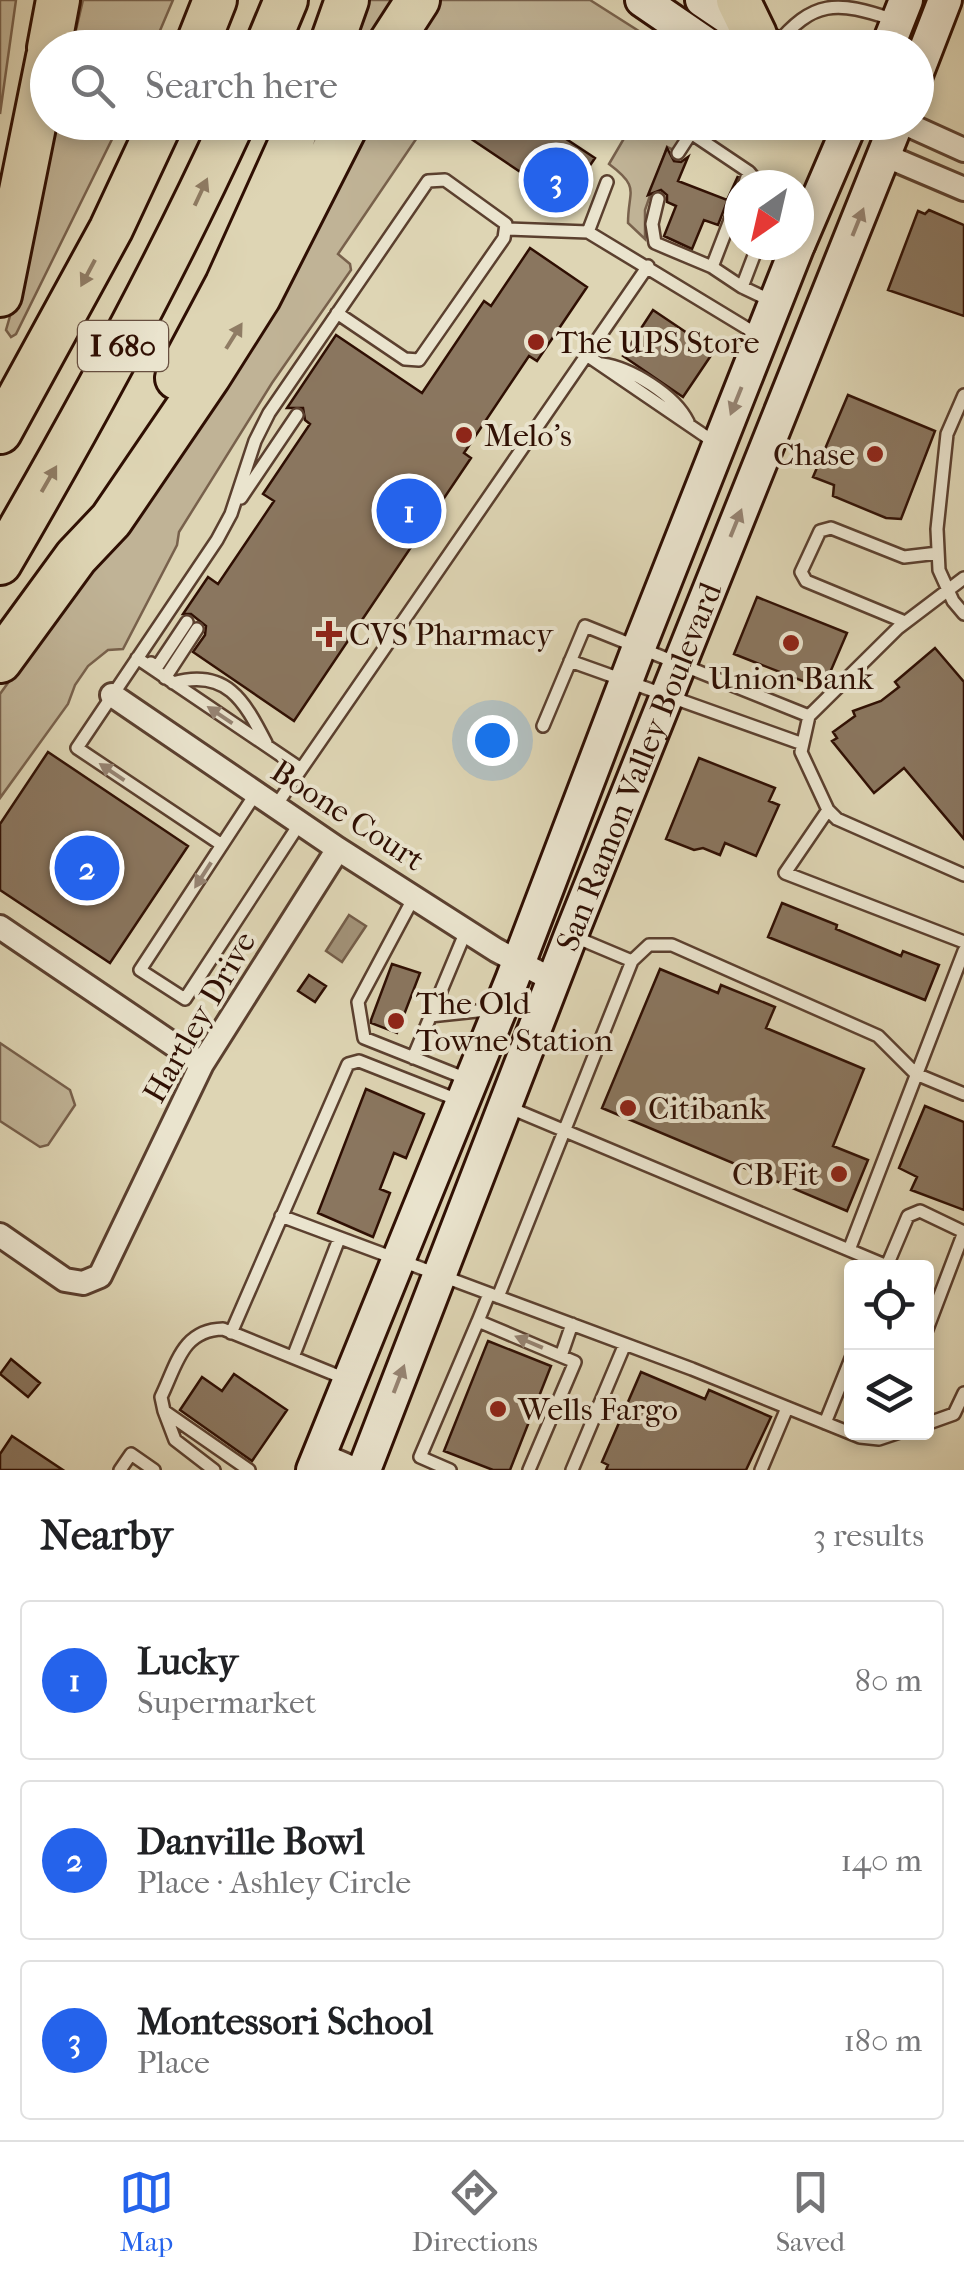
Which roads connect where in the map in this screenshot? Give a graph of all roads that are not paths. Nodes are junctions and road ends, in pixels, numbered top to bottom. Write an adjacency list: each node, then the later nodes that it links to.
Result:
1 (58, 0): 11 (highway)
2 (215, 0): 12 (highway)
3 (286, 0): 13 (highway)
4 (347, 0): 14 (highway)
5 (418, 0): 15 (highway)
6 (642, 0): 16 (main road)
7 (946, 0): 17 (main road)
8 (850, 2): 9 (lane); 10 (lane)
9 (744, 19)
10 (897, 23)
11 (52, 30)
12 (203, 30)
13 (274, 30)
14 (336, 30)
15 (399, 30)
16 (686, 30)
17 (934, 30)
18 (934, 137): 29 (street)
19 (31, 140): 45 (highway)
20 (153, 140): 52 (highway, I 680, one-way to 52)
21 (225, 140): 57 (highway, I 680, one-way to 21)
22 (292, 140): 56 (highway)
23 (339, 140): 56 (highway, one-way to 23)
24 (686, 140): 30 (lane)
25 (701, 140): 32 (lane)
26 (835, 140): 35 (main road, San Ramon Valley Boulevard)
27 (860, 140): 31 (main road)
28 (891, 140): 31 (main road, San Ramon Valley Boulevard)
29 (964, 150)
30 (678, 153)
31 (884, 155): 34 (street); 66 (main road, San Ramon Valley Boulevard, one-way to 31)
32 (746, 170)
33 (607, 182): 38 (lane)
34 (964, 188)
35 (814, 196)
36 (658, 199): 43 (lane)
37 (507, 229): 38 (lane); 47 (lane); 47 (lane)
38 (588, 232): 42 (lane)
39 (724, 236): 43 (lane)
40 (752, 260): 44 (lane)
41 (790, 260): 46 (main road, San Ramon Valley Boulevard)
42 (648, 266): 48 (lane); 49 (lane)
43 (712, 267): 44 (lane)
44 (742, 287): 46 (lane)
45 (0, 295)
46 (775, 303): 48 (main road, San Ramon Valley Boulevard)
47 (337, 313): 54 (lane)
48 (762, 337): 53 (main road, San Ramon Valley Boulevard, one-way to 53)
49 (586, 354): 53 (lane); 75 (lane)
50 (964, 395): 55 (lane)
51 (297, 415): 54 (lane)
52 (0, 432)
53 (719, 445): 62 (main road, San Ramon Valley Boulevard)
54 (230, 514): 63 (lane)
55 (938, 552): 59 (lane); 61 (lane)
56 (76, 557): 64 (highway)
57 (0, 563)
58 (964, 578): 59 (lane)
59 (948, 590): 60 (lane); 61 (lane)
60 (964, 614)
61 (905, 622): 71 (lane)
62 (639, 646): 65 (lane); 66 (lane); 67 (main road, San Ramon Valley Boulevard)
63 (138, 656): 68 (lane); 68 (lane); 69 (lane)
64 (0, 661)
65 (570, 661): 67 (lane); 72 (lane)
66 (679, 664): 70 (main road, San Ramon Valley Boulevard); 71 (lane)
67 (626, 680): 70 (lane); 89 (main road, San Ramon Valley Boulevard)
68 (169, 681): 74 (lane, one-way to 68); 74 (lane)
69 (112, 694): 76 (street, Boone Court); 79 (lane, one-way to 69)
70 (666, 696): 73 (lane); 85 (main road, San Ramon Valley Boulevard)
71 (809, 716): 73 (lane)
72 (543, 726)
73 (800, 744): 77 (lane)
74 (268, 747): 75 (lane)
75 (301, 769): 76 (lane)
76 (266, 800): 78 (street, Boone Court); 79 (lane)
77 (828, 810): 81 (lane); 86 (lane)
78 (300, 823): 79 (lane, one-way to 78); 80 (street, Boone Court)
79 (222, 845)
80 (338, 849): 82 (street, Boone Court); 94 (street, Hartley Drive)
81 (964, 875)
82 (414, 898): 84 (street, Boone Court); 93 (lane)
83 (0, 927): 94 (street)
84 (466, 931): 89 (street, Boone Court); 92 (lane)
85 (571, 935): 88 (lane); 90 (main road, San Ramon Valley Boulevard)
86 (964, 942)
87 (964, 951): 95 (lane)
88 (632, 960): 95 (lane); 99 (lane)
89 (518, 963): 90 (street, Boone Court); 91 (main road, San Ramon Valley Boulevard)
90 (554, 980): 98 (main road, San Ramon Valley Boulevard)
91 (500, 1008): 92 (lane); 96 (main road, San Ramon Valley Boulevard)
92 (430, 1016): 93 (lane)
93 (413, 1058): 96 (lane)
94 (202, 1064): 102 (street, Hartley Drive)
95 (916, 1074): 97 (lane); 104 (lane)
96 (467, 1091): 100 (lane); 107 (main road, San Ramon Valley Boulevard)
97 (964, 1094)
98 (505, 1106): 99 (lane); 108 (main road, San Ramon Valley Boulevard)
99 (564, 1129): 104 (lane); 109 (lane)
100 (281, 1216): 103 (lane); 113 (lane)
101 (964, 1232): 106 (lane); 110 (lane)
102 (0, 1235)
103 (339, 1239): 107 (lane); 116 (lane)
104 (848, 1250): 105 (lane)
105 (871, 1260)
106 (890, 1260)
107 (399, 1261): 108 (lane); 118 (main road, San Ramon Valley Boulevard)
108 (439, 1276): 109 (lane); 130 (main road, San Ramon Valley Boulevard, one-way to 108)
109 (493, 1296): 111 (lane); 112 (lane)
110 (934, 1311)
111 (478, 1321): 115 (lane, one-way to 111); 131 (lane)
112 (572, 1324): 114 (lane); 115 (lane)
113 (231, 1332): 116 (lane); 121 (lane)
114 (624, 1344): 120 (lane); 133 (lane)
115 (561, 1356): 132 (lane)
116 (292, 1357): 118 (lane)
117 (844, 1376): 123 (lane)
118 (350, 1380): 125 (main road, San Ramon Valley Boulevard)
119 (964, 1393): 122 (lane)
120 (787, 1408): 123 (lane); 134 (lane)
121 (164, 1411): 128 (lane); 129 (lane)
122 (934, 1421)
123 (825, 1423): 124 (lane)
124 (844, 1431)
125 (316, 1462): 130 (street)
126 (120, 1470): 127 (lane)
127 (154, 1470)
128 (214, 1470)
129 (249, 1470)
130 (361, 1470)
131 (450, 1470)
132 (529, 1470)
133 (572, 1470)
134 (760, 1470)

